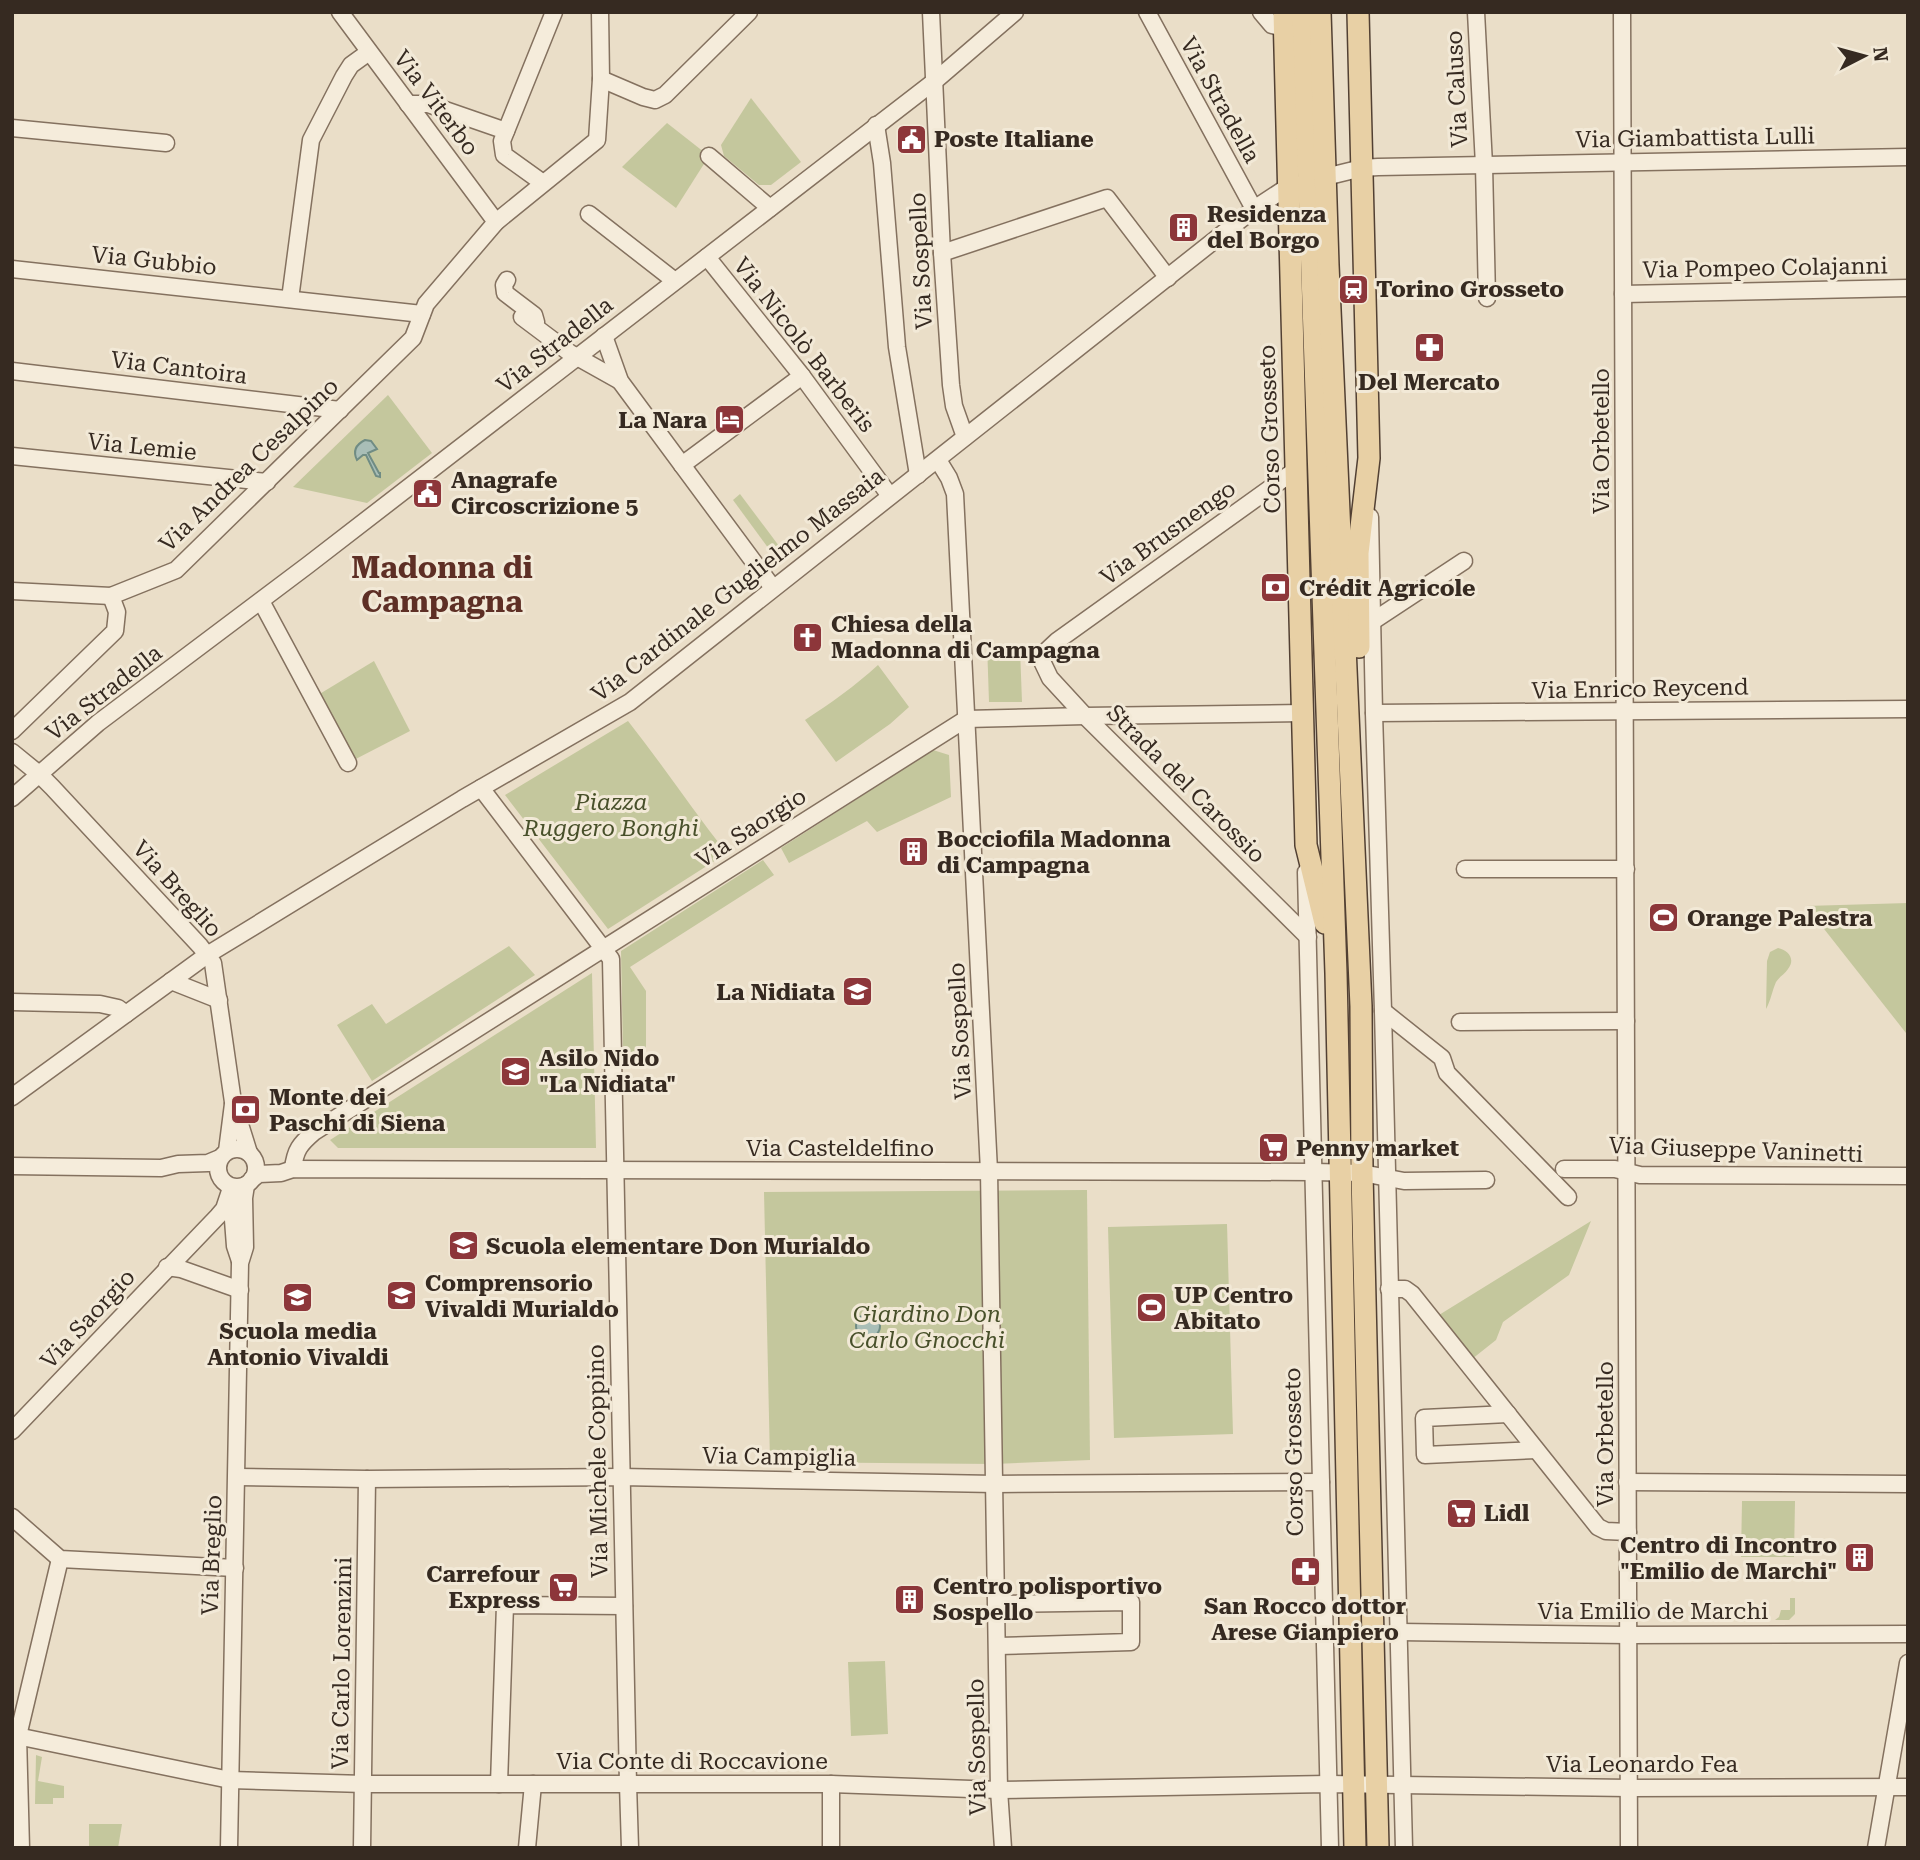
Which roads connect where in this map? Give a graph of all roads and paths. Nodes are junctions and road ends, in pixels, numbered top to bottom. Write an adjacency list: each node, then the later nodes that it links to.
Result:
1 (340, 12): 15 (street, Via Viterbo)
2 (554, 12): 21 (street)
3 (600, 12): 16 (street)
4 (749, 12): 16 (street)
5 (931, 12): 17 (street, Via Sospello)
6 (1015, 12): 17 (street, Via Stradella)
7 (1147, 12): 31 (street, Via Stradella)
8 (1261, 12): 14 (street)
9 (1303, 12): 28 (main road)
10 (1320, 12): 28 (main road)
11 (1358, 12): 27 (main road, Corso Grosseto)
12 (1476, 12): 26 (street, Via Caluso)
13 (1622, 12): 25 (street, Via Orbetello)
14 (1284, 20): 28 (main road, Corso Grosseto)
15 (369, 52): 18 (street, Via Viterbo); 44 (street)
16 (601, 79): 29 (street)
17 (936, 79): 19 (street, Via Stradella); 35 (street, Via Sospello)
18 (408, 104): 21 (street); 34 (street, Via Viterbo)
19 (876, 125): 30 (street, Via Stradella); 60 (street)
20 (12, 128): 22 (street)
21 (506, 131): 29 (street)
22 (166, 144)
23 (709, 156): 30 (street)
24 (1908, 157): 25 (street, Via Giambattista Lulli)
25 (1623, 163): 26 (street, Via Giambattista Lulli); 42 (street, Via Orbetello)
26 (1484, 164): 27 (street, Via Giambattista Lulli); 43 (street)
27 (1362, 167): 28 (street, Via Giambattista Lulli); 56 (main road, Corso Grosseto)
28 (1307, 181): 31 (street, Via Cardinale Guglielmo Massaia); 33 (main road, Corso Grosseto); 90 (main road, Corso Grosseto); 92 (main road, Corso Grosseto)
29 (542, 183): 34 (street)
30 (770, 208): 36 (street, Via Stradella)
31 (1254, 209): 33 (street); 38 (street, Via Cardinale Guglielmo Massaia)
32 (589, 214): 40 (street)
33 (1290, 220): 59 (main road, Corso Grosseto)
34 (496, 222): 45 (street)
35 (942, 253): 38 (street); 54 (street, Via Sospello)
36 (707, 257): 40 (street, Via Stradella); 51 (street, Via Nicolò Barberis)
37 (12, 269): 44 (street, Via Gubbio)
38 (1168, 278): 54 (street, Via Cardinale Guglielmo Massaia)
39 (507, 279): 47 (street)
40 (675, 281): 48 (street, Via Stradella)
41 (1908, 288): 42 (street, Via Pompeo Colajanni)
42 (1623, 294): 73 (street, Via Orbetello)
43 (1487, 298)
44 (290, 299): 45 (street, Via Gubbio)
45 (422, 314): 53 (street, Via Andrea Cesalpino)
46 (522, 317): 47 (street)
47 (539, 330): 49 (street)
48 (604, 336): 49 (street, Via Stradella); 52 (street)
49 (577, 356): 52 (street); 69 (street, Via Stradella)
50 (12, 371): 53 (street, Via Cantoira)
51 (802, 376): 58 (street); 62 (street, Via Nicolò Barberis)
52 (620, 382): 58 (street)
53 (340, 410): 61 (street, Via Andrea Cesalpino)
54 (965, 437): 57 (street, Via Cardinale Guglielmo Massaia)
55 (12, 456): 61 (street, Via Lemie)
56 (1368, 458): 70 (street, Corso Grosseto); 92 (main road, Corso Grosseto)
57 (938, 460): 60 (street, Via Cardinale Guglielmo Massaia); 77 (street, Via Sospello)
58 (682, 465): 66 (street)
59 (1297, 469): 63 (street, Via Brusnengo); 64 (main road, Corso Grosseto)
60 (918, 475): 62 (street, Via Cardinale Guglielmo Massaia)
61 (267, 482): 68 (street, Via Andrea Cesalpino)
62 (890, 496): 66 (street, Via Cardinale Guglielmo Massaia)
63 (1257, 497): 64 (street, Via Brusnengo); 71 (street, Via Brusnengo)
64 (1298, 497): 74 (main road, Corso Grosseto)
65 (1464, 561): 70 (street)
66 (773, 588): 82 (street, Via Cardinale Guglielmo Massaia)
67 (12, 591): 68 (street)
68 (111, 596): 78 (street)
69 (261, 601): 80 (street); 81 (street, Via Stradella)
70 (1373, 621): 75 (street, Corso Grosseto)
71 (1040, 657): 76 (street, Strada del Carossio)
72 (1908, 709): 73 (street, Via Enrico Reycend)
73 (1625, 712): 75 (street, Via Enrico Reycend); 86 (street, Via Orbetello)
74 (1303, 713): 76 (street); 84 (main road, Corso Grosseto)
75 (1374, 713): 95 (street, Corso Grosseto)
76 (1085, 716): 77 (street); 87 (street, Strada del Carossio)
77 (966, 719): 88 (street, Via Saorgio); 108 (street, Via Sospello)
78 (12, 731)
79 (12, 752): 81 (street, Via Breglio)
80 (348, 763)
81 (39, 774): 83 (street, Via Stradella); 89 (street, Via Breglio)
82 (481, 788): 88 (street); 89 (street, Via Cardinale Guglielmo Massaia)
83 (12, 798)
84 (1306, 845): 87 (street, Corso Grosseto); 90 (main road, Corso Grosseto)
85 (1465, 869): 86 (street)
86 (1626, 869): 97 (street, Via Orbetello)
87 (1308, 937): 109 (street, Corso Grosseto)
88 (604, 950): 105 (street, Via Saorgio); 107 (street, Via Michele Coppino)
89 (207, 955): 91 (street, Via Cardinale Guglielmo Massaia); 93 (street, Via Breglio)
90 (1336, 973): 111 (main road, Corso Grosseto)
91 (171, 981): 93 (street); 96 (street, Via Cardinale Guglielmo Massaia)
92 (1361, 999): 111 (main road, Corso Grosseto)
93 (219, 1000): 100 (street, Via Breglio)
94 (12, 1002): 96 (street)
95 (1383, 1011): 113 (street, Corso Grosseto); 117 (street)
96 (127, 1014): 99 (street, Via Cardinale Guglielmo Massaia)
97 (1626, 1021): 98 (street); 110 (street, Via Orbetello)
98 (1460, 1022)
99 (12, 1097)
100 (233, 1102): 101 (street, Via Breglio); 102 (street, Via Breglio)
101 (224, 1154): 102 (street); 104 (street); 116 (street)
102 (252, 1156): 105 (street, Via Casteldelfino); 115 (street)
103 (15, 1165): 104 (street)
104 (161, 1168): 116 (street)
105 (293, 1169): 107 (street, Via Casteldelfino); 115 (street, Via Casteldelfino)
106 (1564, 1169): 110 (street, Via Giuseppe Vaninetti)
107 (615, 1171): 108 (street, Via Casteldelfino); 126 (street, Via Michele Coppino)
108 (989, 1171): 109 (street, Via Casteldelfino); 130 (street, Via Sospello)
109 (1313, 1172): 111 (street, Via Casteldelfino); 128 (street, Corso Grosseto)
110 (1627, 1172): 112 (street, Via Giuseppe Vaninetti); 129 (street, Via Orbetello)
111 (1352, 1173): 113 (street, Via Casteldelfino); 151 (main road, Corso Grosseto); 152 (main road, Corso Grosseto)
112 (1908, 1177)
113 (1387, 1179): 114 (street); 120 (street, Corso Grosseto)
114 (1486, 1180)
115 (249, 1182): 116 (street); 118 (street, Via Breglio)
116 (227, 1185): 118 (street, Via Breglio); 119 (street, Via Saorgio)
117 (1568, 1197)
118 (240, 1263): 121 (street, Via Breglio)
119 (167, 1267): 121 (street, Via Saorgio); 123 (street, Via Saorgio)
120 (1389, 1289): 122 (street); 138 (street, Corso Grosseto)
121 (240, 1290): 125 (street, Via Breglio)
122 (1508, 1414): 124 (street); 124 (street)
123 (12, 1432)
124 (1536, 1450): 133 (street)
125 (237, 1477): 127 (street, Via Campiglia); 135 (street, Via Breglio)
126 (621, 1477): 127 (street, Via Campiglia); 130 (street, Via Campiglia); 137 (street, Via Michele Coppino)
127 (367, 1479): 145 (street, Via Carlo Lorenzini)
128 (1321, 1482): 130 (street, Via Campiglia); 150 (street, Corso Grosseto)
129 (1627, 1482): 131 (street); 133 (street, Via Orbetello)
130 (995, 1484): 136 (street, Via Sospello)
131 (1908, 1484)
132 (12, 1517): 134 (street)
133 (1628, 1532): 140 (street, Via Orbetello)
134 (60, 1559): 135 (street); 143 (street)
135 (235, 1568): 144 (street, Via Breglio)
136 (997, 1604): 141 (street, Via Sospello); 141 (street, Via Sospello)
137 (624, 1606): 146 (street); 148 (street, Via Michele Coppino)
138 (1399, 1632): 140 (street, Via Emilio de Marchi); 153 (street, Corso Grosseto)
139 (1908, 1634): 140 (street, Via Emilio de Marchi)
140 (1629, 1635): 156 (street, Via Orbetello)
141 (998, 1646): 157 (street, Via Sospello)
142 (1908, 1663): 154 (street)
143 (15, 1735): 144 (street, Via Conte di Roccavione); 158 (street)
144 (230, 1780): 145 (street, Via Conte di Roccavione); 159 (street, Via Breglio)
145 (363, 1784): 146 (street, Via Conte di Roccavione); 160 (street, Via Carlo Lorenzini)
146 (499, 1784): 147 (street, Via Conte di Roccavione)
147 (533, 1784): 148 (street, Via Conte di Roccavione); 161 (street)
148 (628, 1784): 149 (street, Via Conte di Roccavione); 162 (street, Via Michele Coppino)
149 (831, 1784): 157 (street, Via Conte di Roccavione); 163 (street)
150 (1328, 1784): 151 (street, Via Conte di Roccavione); 157 (street, Via Conte di Roccavione); 165 (street, Corso Grosseto)
151 (1354, 1785): 152 (street, Via Conte di Roccavione); 166 (main road, Corso Grosseto)
152 (1377, 1785): 153 (street, Via Leonardo Fea); 167 (main road, Corso Grosseto)
153 (1402, 1785): 156 (street, Via Leonardo Fea); 168 (street, Corso Grosseto)
154 (1886, 1787): 155 (street, Via Leonardo Fea); 156 (street, Via Leonardo Fea); 170 (street)
155 (1908, 1787)
156 (1629, 1788): 169 (street, Via Orbetello)
157 (999, 1790): 164 (street, Via Sospello)
158 (21, 1848)
159 (229, 1848)
160 (362, 1848)
161 (527, 1848)
162 (630, 1848)
163 (831, 1848)
164 (1003, 1848)
165 (1330, 1848)
166 (1355, 1848)
167 (1378, 1848)
168 (1404, 1848)
169 (1629, 1848)
170 (1876, 1848)

